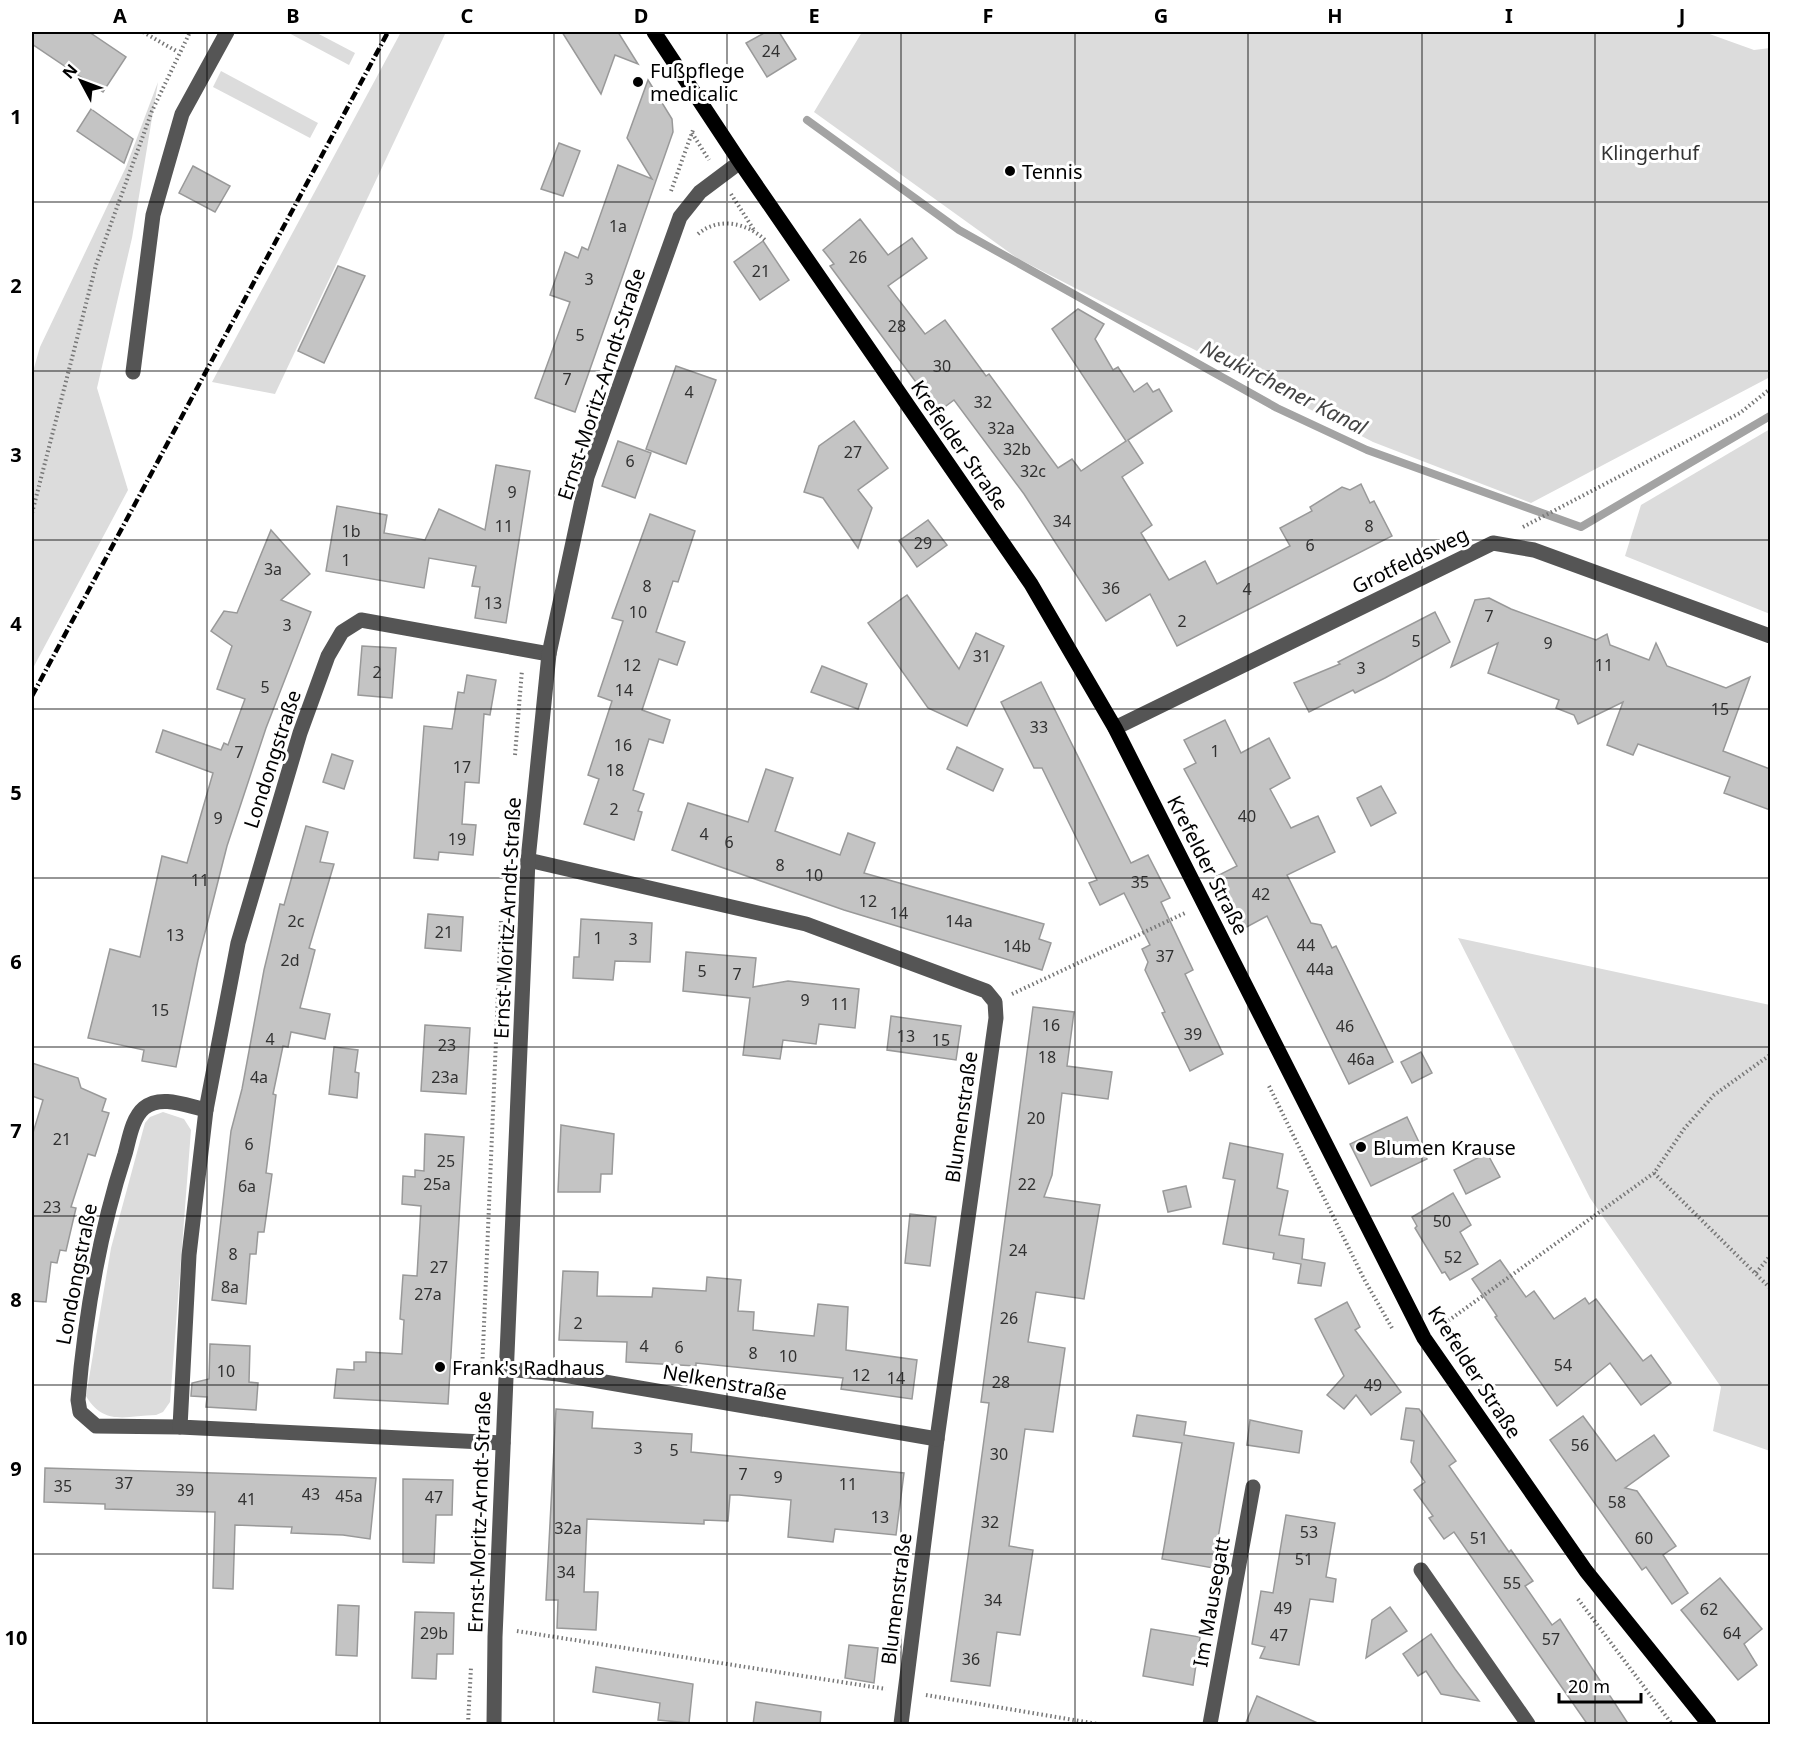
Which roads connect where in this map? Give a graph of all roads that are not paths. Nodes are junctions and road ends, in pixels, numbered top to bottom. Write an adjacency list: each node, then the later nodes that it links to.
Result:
1 (227, 32): 4 (street)
2 (654, 32): 3 (main road, Krefelder Straße)
3 (740, 162): 6 (street, Ernst-Moritz-Arndt-Straße); 7 (main road, Krefelder Straße)
4 (133, 372)
5 (1770, 636): 7 (street, Grotfeldsweg)
6 (549, 654): 8 (street, Ernst-Moritz-Arndt-Straße); 9 (street, Londongstraße)
7 (1115, 728): 20 (main road, Krefelder Straße)
8 (528, 860): 10 (street, Ernst-Moritz-Arndt-Straße); 12 (street, Blumenstraße)
9 (206, 1110): 11 (street, Londongstraße); 11 (street, Londongstraße)
10 (506, 1369): 12 (street, Nelkenstraße); 13 (street, Ernst-Moritz-Arndt-Straße)
11 (180, 1427): 13 (street, Londongstraße)
12 (937, 1439): 17 (street, Blumenstraße)
13 (503, 1443): 16 (street, Ernst-Moritz-Arndt-Straße)
14 (1253, 1487): 18 (street, Im Mausegatt)
15 (1420, 1570): 19 (street)
16 (494, 1725)
17 (901, 1725)
18 (1210, 1725)
19 (1528, 1725)
20 (1709, 1725)

